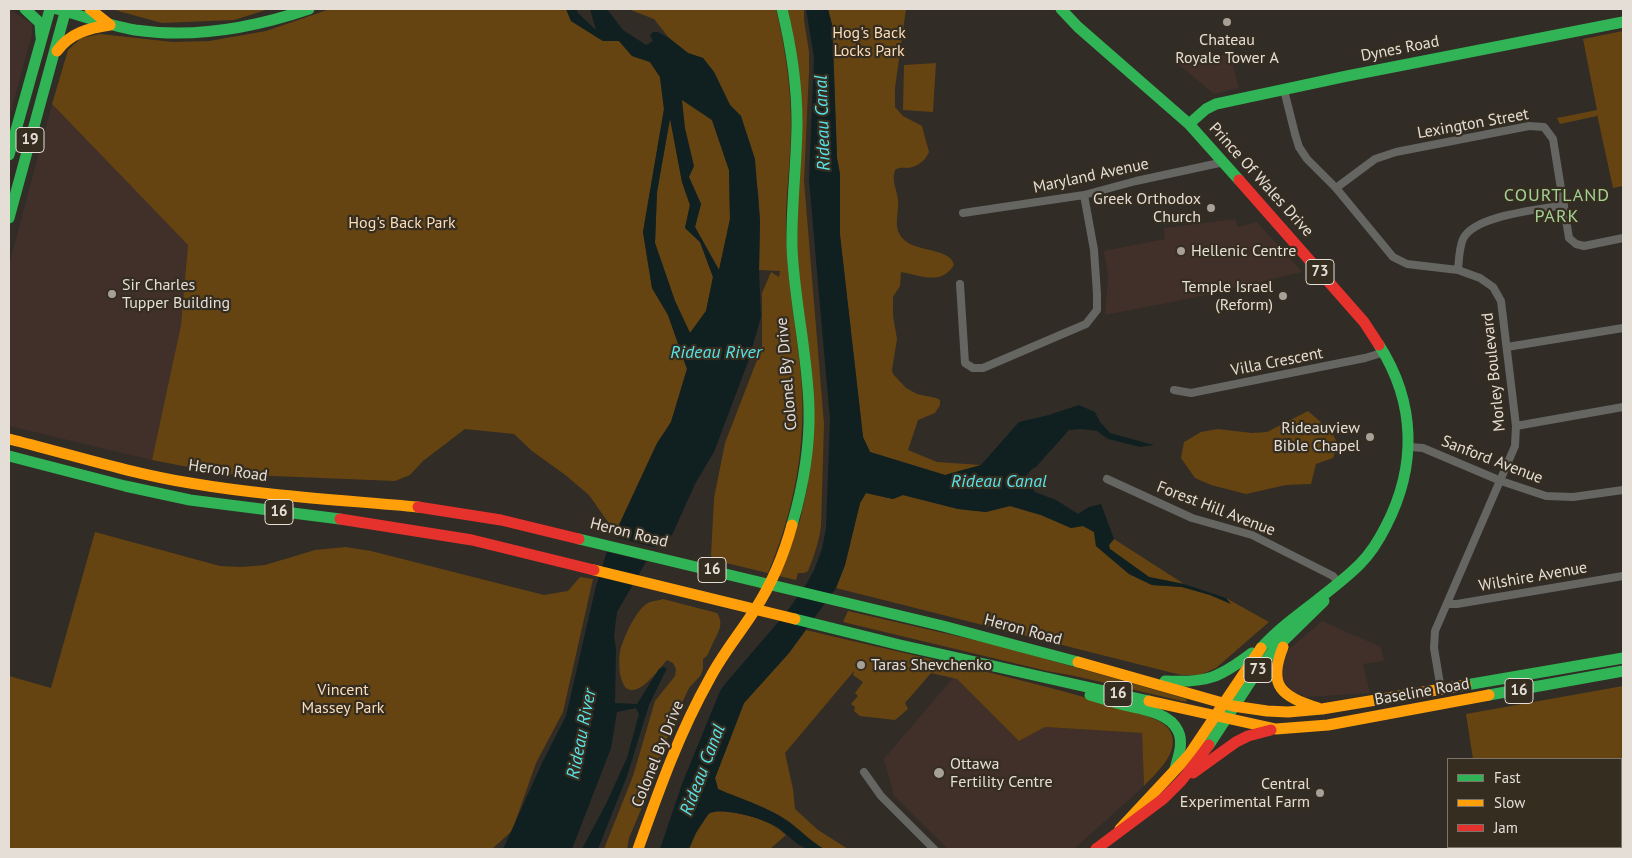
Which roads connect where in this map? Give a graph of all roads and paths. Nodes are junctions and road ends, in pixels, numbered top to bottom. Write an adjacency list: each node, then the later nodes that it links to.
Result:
1 (25, 9): 10 (main road)
2 (50, 9): 10 (main road, 19)
3 (90, 9): 9 (main road)
4 (309, 9): 9 (main road)
5 (782, 9): 54 (main road, Colonel By Drive)
6 (1061, 9): 13 (main road, Prince Of Wales Drive / 73)
7 (63, 10): 9 (main road); 11 (main road, 19)
8 (1623, 22): 12 (main road, Dynes Road)
9 (110, 25): 11 (main road)
10 (41, 40): 14 (main road, 19)
11 (51, 61): 20 (main road, 19)
12 (1284, 90): 13 (main road, Dynes Road); 16 (street, Morley Boulevard)
13 (1189, 124): 15 (main road, Prince Of Wales Drive / 73)
14 (9, 155)
15 (1224, 162): 17 (street, Maryland Avenue); 26 (main road, Prince Of Wales Drive / 73)
16 (1336, 188): 18 (street, Lexington Street); 22 (street, Morley Boulevard)
17 (1084, 195): 19 (street, Maryland Avenue); 23 (street)
18 (1564, 205): 21 (street, Lexington Street); 22 (street)
19 (963, 213)
20 (9, 218)
21 (1623, 238)
22 (1458, 270): 25 (street, Morley Boulevard)
23 (960, 284)
24 (1623, 328): 25 (street)
25 (1507, 348): 29 (street, Morley Boulevard)
26 (1385, 352): 27 (street, Villa Crescent); 32 (main road, Prince Of Wales Drive / 73)
27 (1174, 390)
28 (1623, 406): 29 (street)
29 (1516, 426): 35 (street, Morley Boulevard)
30 (9, 434): 31 (main road)
31 (14, 441): 46 (main road, Heron Road / 16)
32 (1410, 447): 35 (street, Sanford Avenue); 38 (main road, Prince Of Wales Drive / 73)
33 (9, 456): 45 (main road, Heron Road / 16)
34 (1107, 479): 38 (street, Forest Hill Avenue)
35 (1501, 481): 36 (street, Sanford Avenue); 39 (street, Morley Boulevard)
36 (1623, 490)
37 (1623, 576): 39 (street, Wilshire Avenue)
38 (1338, 584): 40 (main road, Prince Of Wales Drive / 73)
39 (1447, 604): 47 (street, Morley Boulevard)
40 (1297, 621): 41 (main road, Prince Of Wales Drive / 73); 42 (main road, Prince Of Wales Drive / 73)
41 (1287, 638): 48 (main road, Prince Of Wales Drive / 73); 49 (main road)
42 (1262, 646): 46 (main road); 48 (main road, Prince Of Wales Drive / 73)
43 (1623, 658): 47 (main road, Baseline Road / 16)
44 (1623, 671): 51 (main road, Baseline Road / 16)
45 (1022, 672): 50 (main road, Heron Road / 16); 53 (main road)
46 (1138, 678): 48 (main road, Heron Road / 16)
47 (1441, 690): 49 (main road, Baseline Road / 16)
48 (1228, 704): 49 (main road, Baseline Road / 16); 50 (main road, Prince Of Wales Drive / 73)
49 (1322, 709)
50 (1220, 717): 51 (main road, Baseline Road / 16); 53 (main road, Prince Of Wales Drive / 73)
51 (1276, 729): 53 (main road)
52 (864, 772): 55 (street)
53 (1177, 779): 56 (main road, Prince Of Wales Drive / 73)
54 (638, 849)
55 (934, 849)
56 (1096, 849)

